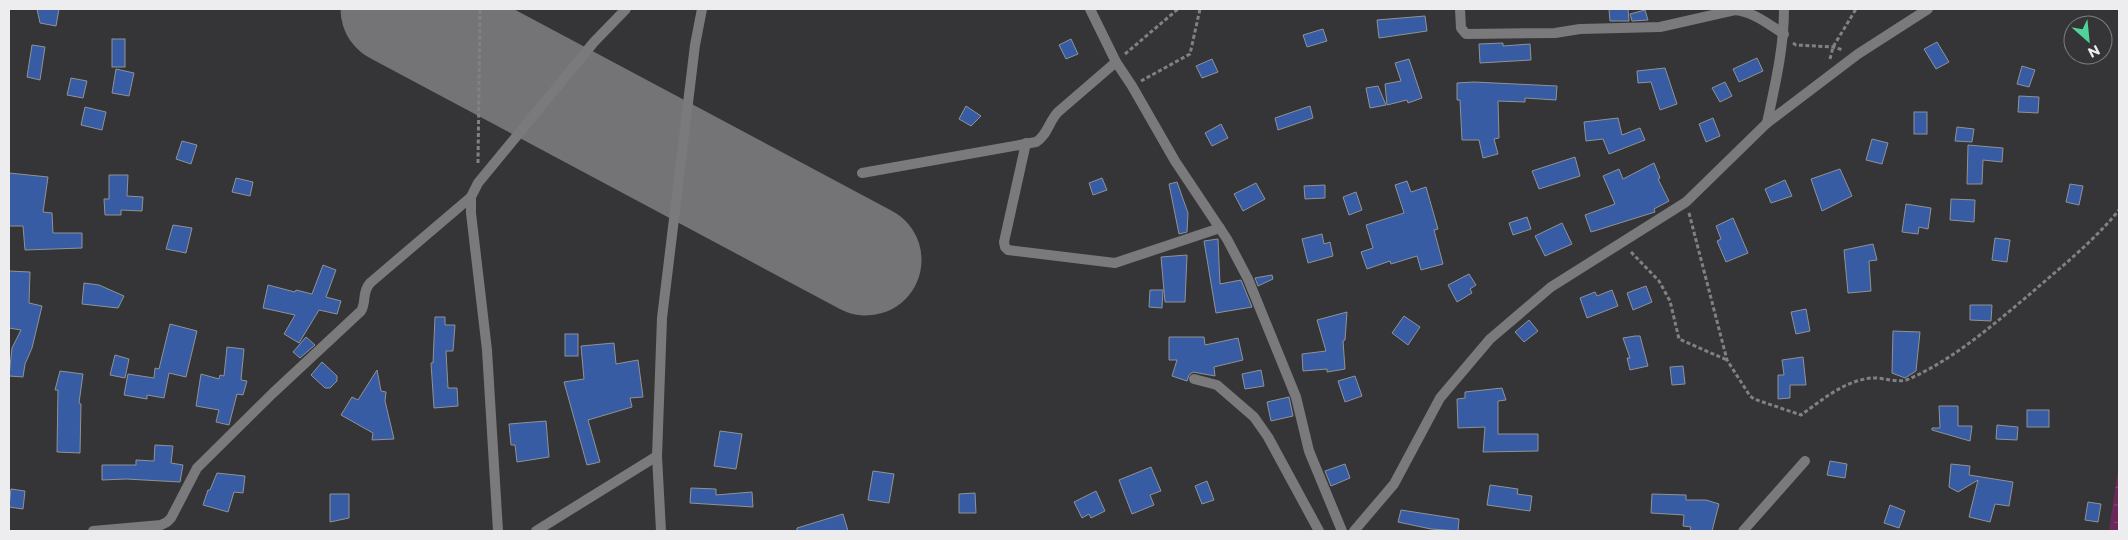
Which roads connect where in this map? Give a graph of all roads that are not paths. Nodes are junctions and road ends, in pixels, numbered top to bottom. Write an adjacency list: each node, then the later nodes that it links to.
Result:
1 (626, 9): 12 (street)
2 (702, 9): 15 (street)
3 (1090, 9): 8 (street)
4 (1460, 9): 7 (street)
5 (1784, 9): 7 (street)
6 (1928, 9): 9 (street)
7 (1784, 34): 9 (street)
8 (1116, 62): 10 (street); 13 (street)
9 (1767, 123): 23 (street)
10 (1026, 143): 11 (street); 13 (street)
11 (862, 173)
12 (471, 197): 17 (street); 18 (street)
13 (1220, 228): 22 (street)
14 (1194, 379): 21 (street)
15 (657, 456): 19 (street); 20 (street)
16 (1806, 461): 24 (street)
17 (93, 531)
18 (498, 531)
19 (536, 531)
20 (662, 531)
21 (1319, 531)
22 (1342, 531)
23 (1354, 531)
24 (1743, 531)

